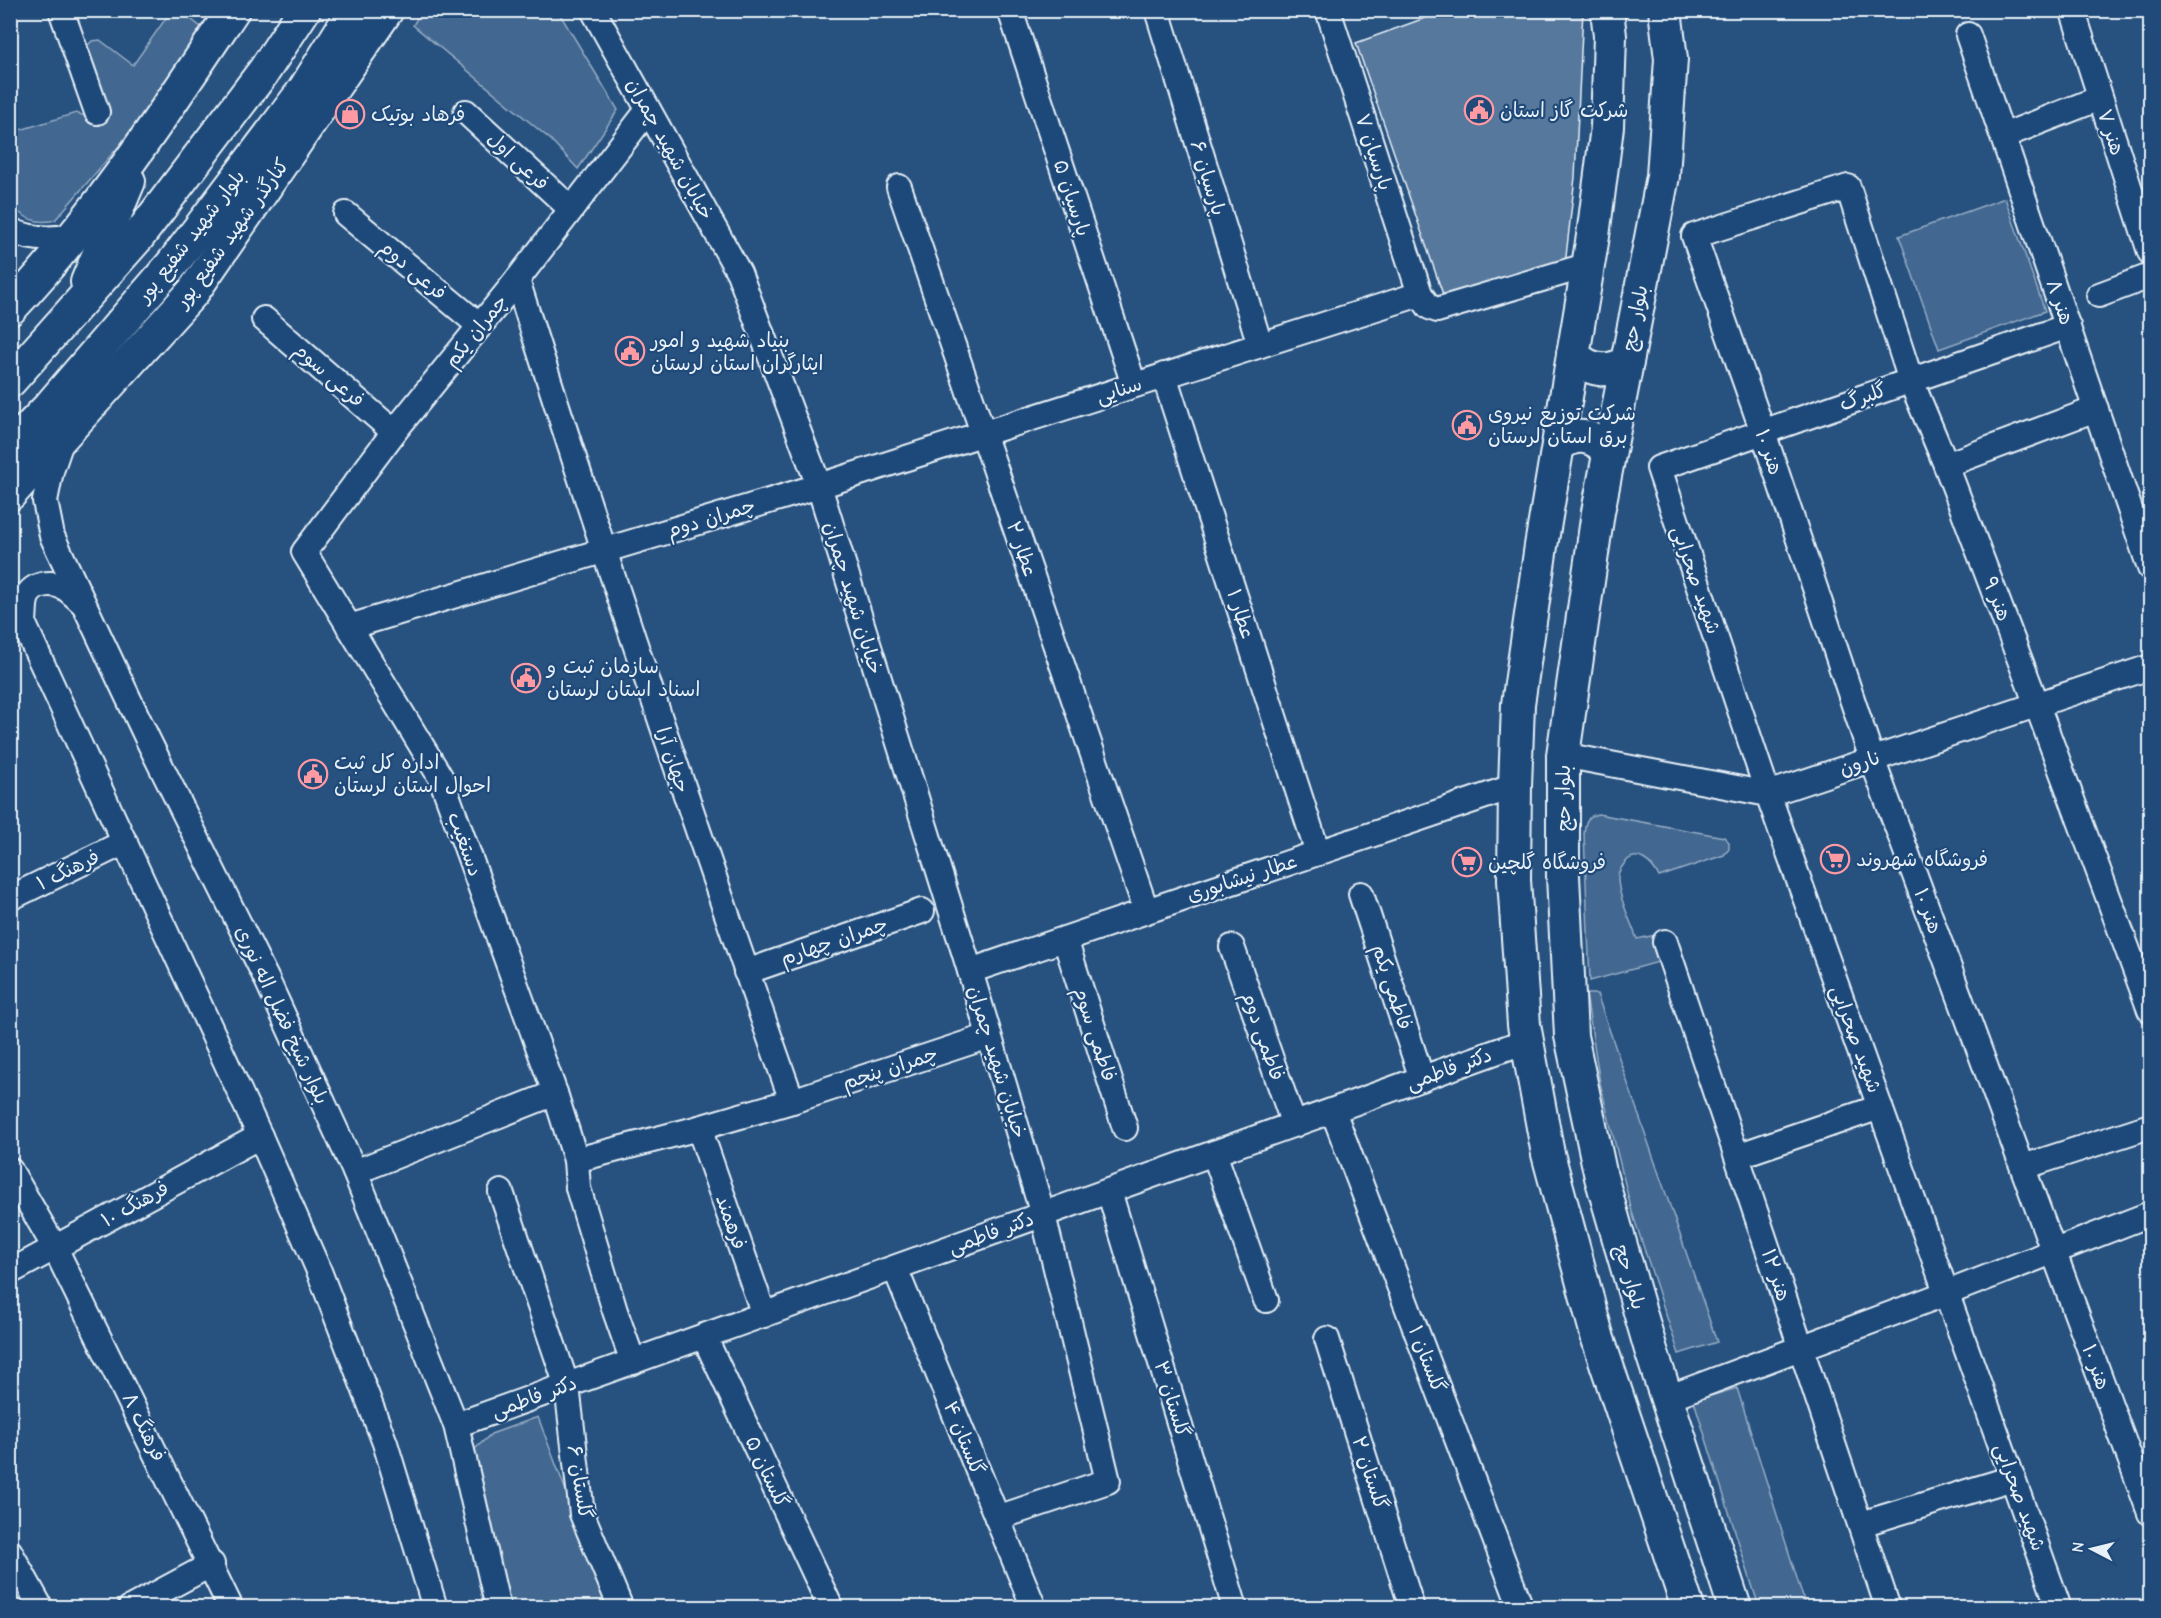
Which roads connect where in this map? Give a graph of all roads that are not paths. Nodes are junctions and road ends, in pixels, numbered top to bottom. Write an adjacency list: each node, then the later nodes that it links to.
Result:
1 (233, 10): 18 (main road)
2 (304, 10): 33 (main road)
3 (354, 10): 50 (main road, بلوار شهید شفیع پور)
4 (387, 10): 48 (main road, کنارگذر شهید شفیع پور)
5 (593, 10): 15 (street, خیابان شهید چمران)
6 (1010, 10): 43 (street, پارسیان ۵)
7 (1157, 10): 37 (street, پارسیان ۶)
8 (1328, 10): 31 (street, پارسیان ۷)
9 (1607, 10): 27 (main road)
10 (1665, 10): 39 (main road, بلوار حج)
11 (2073, 12): 14 (street, هنر ۷)
12 (67, 14): 16 (street)
13 (1968, 35): 19 (street, هنر ۸)
14 (2100, 98): 19 (street); 26 (street, هنر ۷)
15 (648, 110): 21 (street, چمران یکم); 54 (street, خیابان شهید چمران)
16 (97, 112)
17 (466, 112): 21 (street, فرعی اول)
18 (152, 128): 24 (main road); 33 (main road)
19 (2003, 136): 36 (street, هنر ۸)
20 (899, 187): 47 (street, عطار ۲)
21 (571, 209): 29 (street, چمران یکم)
22 (346, 214): 35 (street, فرعی دوم)
23 (10, 230): 24 (street)
24 (72, 236): 30 (main road)
25 (1694, 236): 42 (street, هنر ۹); 46 (street, هنر ۱۰)
26 (2151, 252)
27 (1589, 265): 31 (street); 38 (main road)
28 (2151, 276): 32 (street)
29 (517, 280): 35 (street, چمران یکم); 56 (street, جهان آرا)
30 (16, 293)
31 (1420, 294): 37 (street, سنایی)
32 (2099, 295)
33 (76, 307): 41 (main road)
34 (264, 319): 45 (street, فرعی سوم)
35 (480, 326): 45 (street, چمران یکم)
36 (2068, 326): 42 (street, گلبرگ); 44 (street, هنر ۸)
37 (1260, 345): 40 (street, سنایی)
38 (1574, 354): 39 (main road); 49 (main road)
39 (1627, 362): 51 (main road, بلوار حج)
40 (1164, 375): 43 (street, سنایی); 70 (street, عطار ۱)
41 (10, 381)
42 (1911, 381): 46 (street, گلبرگ); 52 (street, هنر ۹)
43 (1134, 385): 47 (street, سنایی)
44 (2096, 409): 52 (street); 58 (street, هنر ۸)
45 (394, 432): 57 (street, چمران یکم)
46 (1762, 432): 53 (street, گلبرگ); 66 (street, هنر ۱۰)
47 (982, 434): 54 (street, سنایی); 73 (street, عطار ۲)
48 (63, 437): 55 (main road, کنارگذر شهید شفیع پور); 60 (street, بلوار شیخ فضل اله نوری)
49 (1558, 446): 51 (main road); 67 (main road)
50 (10, 448)
51 (1609, 453): 65 (main road, بلوار حج)
52 (1946, 465): 64 (street, هنر ۹)
53 (1659, 468): 68 (street, شهید صحرایی)
54 (819, 486): 56 (street, چمران دوم); 78 (street, خیابان شهید چمران)
55 (10, 494)
56 (603, 550): 62 (street, چمران دوم); 79 (street, جهان آرا)
57 (303, 552): 62 (street, دستغیب)
58 (2151, 568)
59 (10, 594): 61 (street)
60 (85, 605): 61 (street); 98 (street, بلوار شیخ فضل اله نوری)
61 (24, 621): 69 (street)
62 (349, 627): 84 (street, دستغیب)
63 (2151, 667): 64 (street, نارون)
64 (2037, 705): 66 (street, نارون); 80 (street, هنر ۹)
65 (1563, 755): 68 (street, نارون); 115 (main road, بلوار حج)
66 (1872, 759): 68 (street, نارون); 96 (street, هنر ۱۰)
67 (1515, 786): 70 (street, عطار نیشابوری); 82 (main road)
68 (1768, 794): 86 (street, شهید صحرایی)
69 (125, 842): 72 (street, فرهنگ ۱); 92 (street)
70 (1318, 853): 73 (street, عطار نیشابوری)
71 (1361, 894): 83 (street, فاطمی یکم)
72 (10, 898)
73 (1146, 910): 75 (street, عطار نیشابوری)
74 (922, 911): 79 (street, چمران چهارم)
75 (1065, 939): 78 (street, عطار نیشابوری); 91 (street, فاطمی سوم)
76 (1665, 942): 94 (street, هنر ۱۲)
77 (1232, 947): 88 (street, فاطمی دوم)
78 (970, 971): 81 (street, خیابان شهید چمران)
79 (746, 972): 85 (street, جهان آرا)
80 (2151, 1010)
81 (989, 1036): 85 (street, چمران پنجم); 102 (street, خیابان شهید چمران)
82 (1526, 1041): 83 (street, دکتر فاطمی); 134 (main road)
83 (1422, 1079): 87 (street, دکتر فاطمی)
84 (555, 1094): 95 (street, دستغیب); 98 (street)
85 (792, 1101): 90 (street, چمران پنجم)
86 (1880, 1107): 94 (street); 107 (street, شهید صحرایی)
87 (1333, 1111): 88 (street, دکتر فاطمی); 133 (street, گلستان ۱)
88 (1294, 1125): 93 (street, دکتر فاطمی)
89 (2151, 1126): 96 (street)
90 (699, 1128): 95 (street, چمران پنجم); 109 (street, فرهمند)
91 (1125, 1128)
92 (260, 1136): 103 (street, فرهنگ ۱۰); 126 (street)
93 (1214, 1153): 99 (street, دکتر فاطمی); 108 (street)
94 (1737, 1156): 112 (street, هنر ۱۲)
95 (576, 1160): 113 (street, دستغیب)
96 (2023, 1167): 104 (street, هنر ۱۰)
97 (10, 1170): 103 (street, فرهنگ ۸)
98 (355, 1172): 116 (street, بلوار شیخ فضل اله نوری)
99 (1108, 1191): 102 (street, دکتر فاطمی); 131 (street, گلستان ۳)
100 (501, 1192): 114 (street, گلستان ۶)
101 (2151, 1214): 104 (street)
102 (1043, 1215): 105 (street, دکتر فاطمی); 119 (street, خیابان شهید چمران)
103 (55, 1248): 106 (street, فرهنگ ۱۰); 122 (street, فرهنگ ۸)
104 (2054, 1251): 107 (street); 118 (street, هنر ۱۰)
105 (895, 1268): 109 (street, دکتر فاطمی); 119 (street, گلستان ۴)
106 (10, 1272)
107 (1947, 1293): 112 (street); 117 (street, شهید صحرایی)
108 (1266, 1300)
109 (764, 1315): 110 (street, دکتر فاطمی)
110 (704, 1336): 113 (street, دکتر فاطمی); 129 (street, گلستان ۵)
111 (1327, 1339): 132 (street, گلستان ۲)
112 (1800, 1348): 115 (street); 120 (street, هنر ۱۲)
113 (633, 1362): 114 (street, دکتر فاطمی)
114 (567, 1386): 116 (street, دکتر فاطمی); 128 (street, گلستان ۶)
115 (1667, 1398): 135 (main road, بلوار حج)
116 (456, 1425): 127 (street, بلوار شیخ فضل اله نوری)
117 (2013, 1478): 120 (street); 137 (street, شهید صحرایی)
118 (2151, 1513)
119 (997, 1518): 130 (street, گلستان ۴)
120 (1861, 1524): 136 (street, هنر ۱۲)
121 (10, 1552): 123 (street)
122 (212, 1564): 124 (street); 125 (street, فرهنگ ۸)
123 (41, 1608)
124 (130, 1608)
125 (231, 1608)
126 (435, 1608)
127 (498, 1608)
128 (621, 1608)
129 (831, 1608)
130 (1034, 1608)
131 (1235, 1608)
132 (1412, 1608)
133 (1521, 1608)
134 (1688, 1608)
135 (1735, 1608)
136 (1888, 1608)
137 (2059, 1608)

